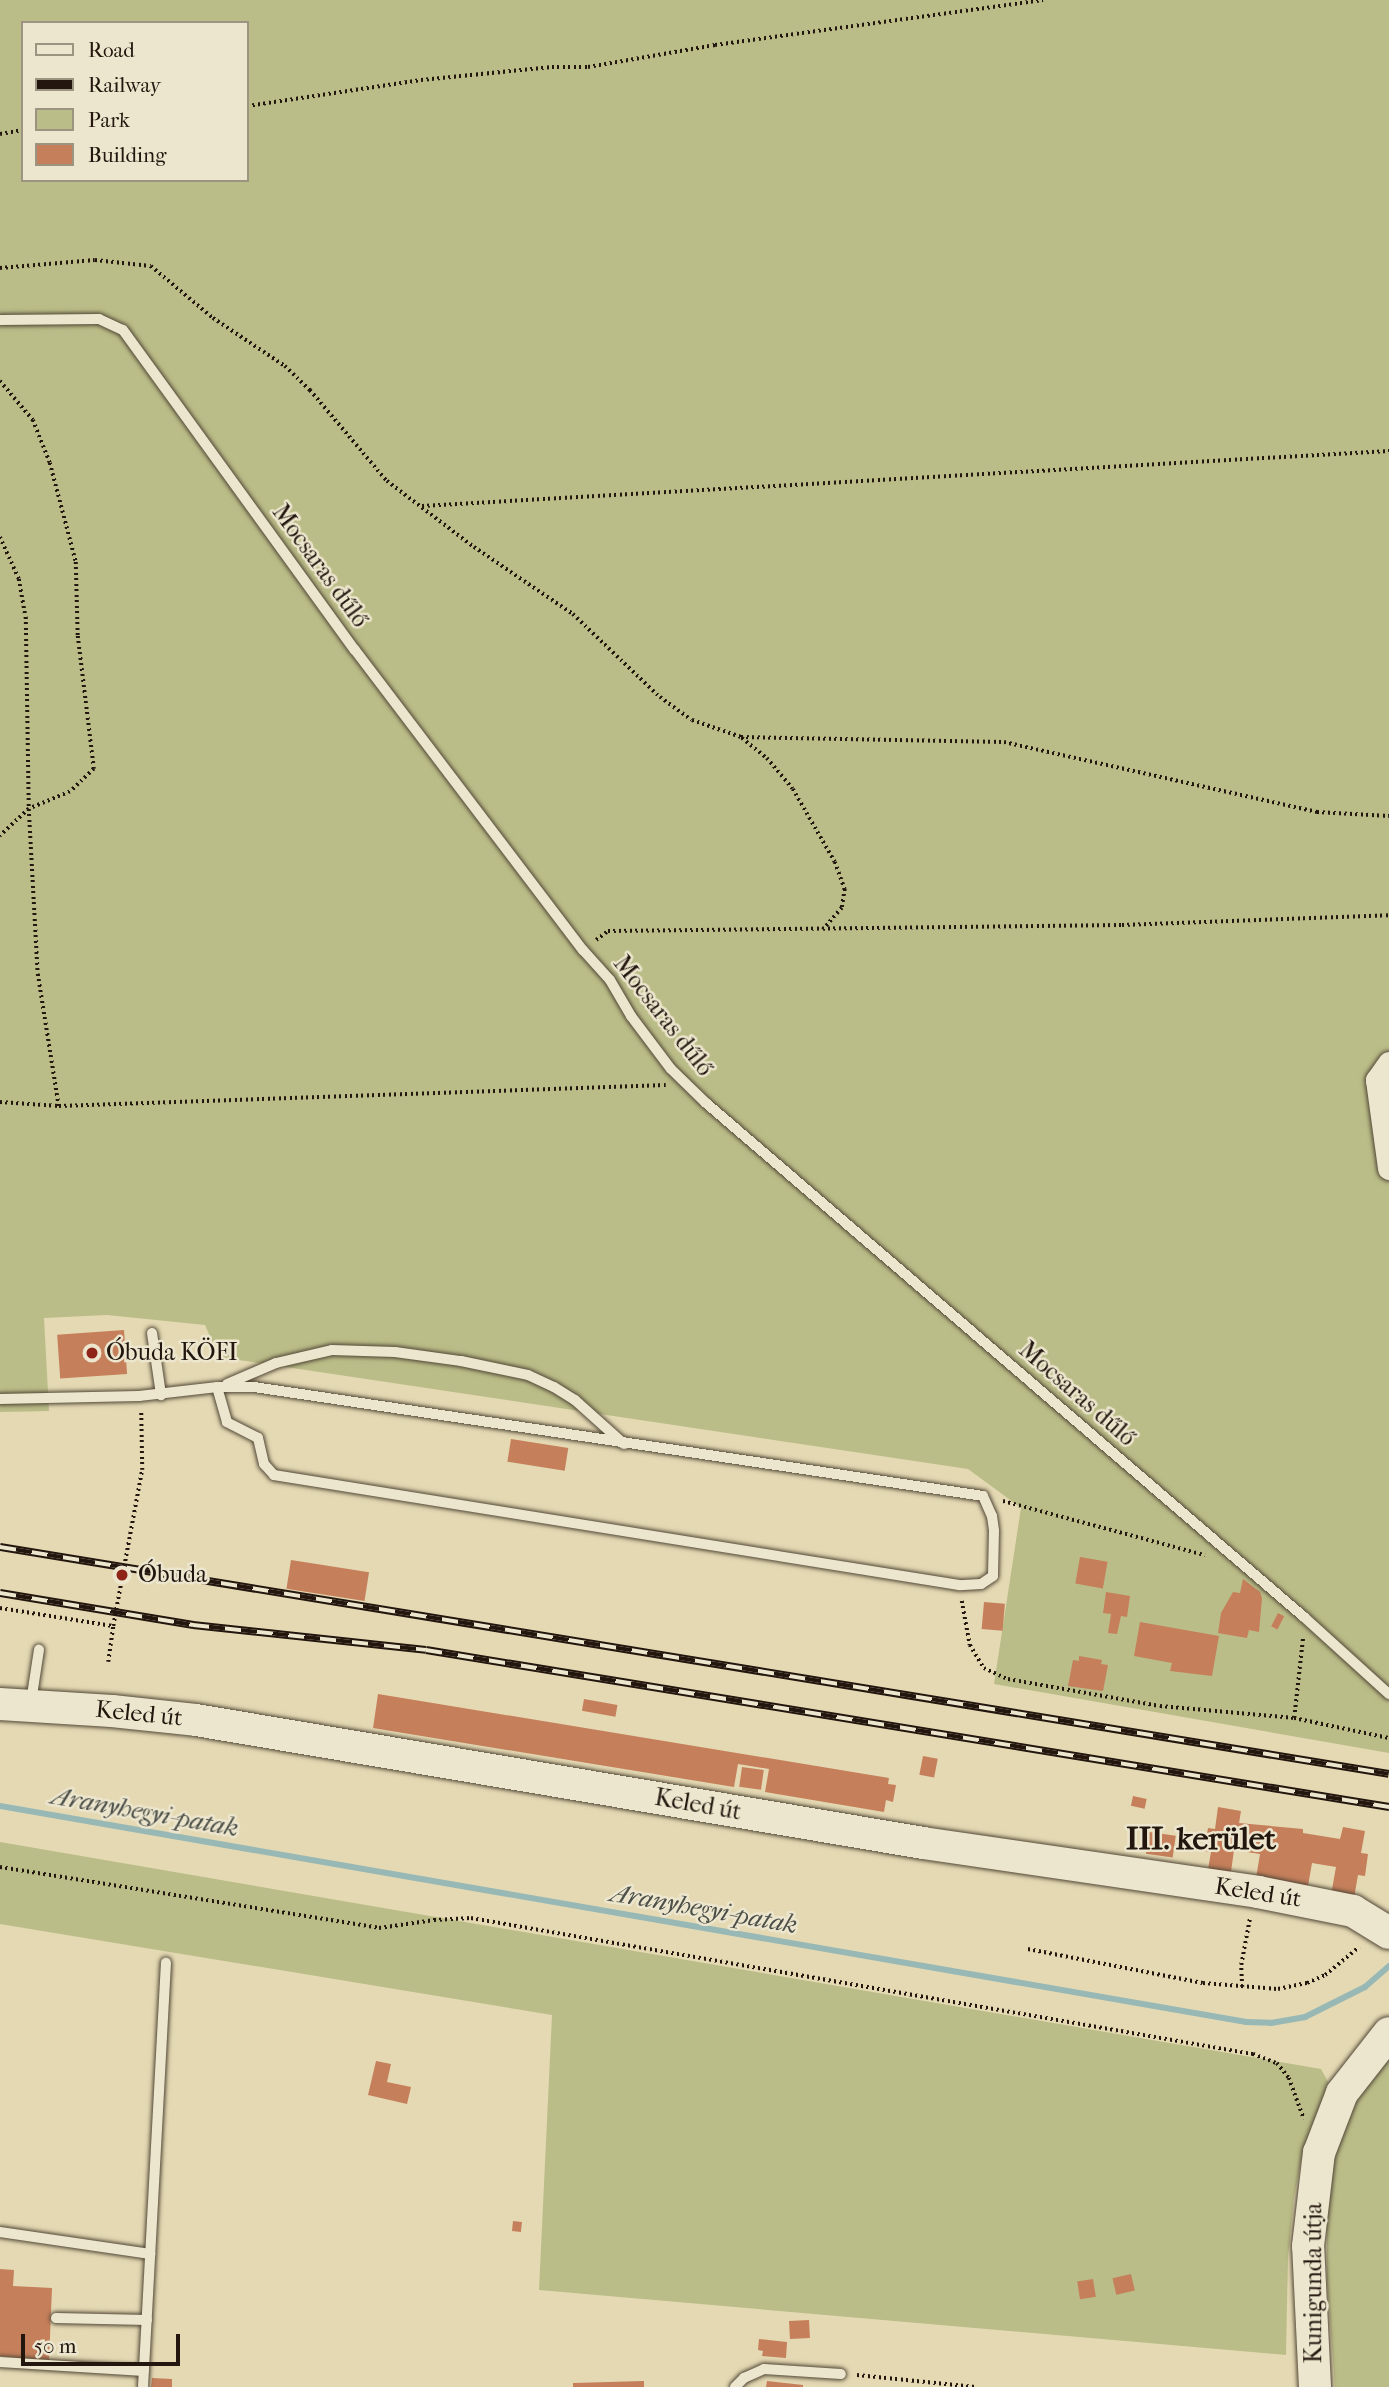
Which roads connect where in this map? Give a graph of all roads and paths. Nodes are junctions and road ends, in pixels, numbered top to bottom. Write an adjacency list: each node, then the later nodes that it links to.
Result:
1 (1043, 0): 2 (path)
2 (248, 106)
3 (21, 130): 4 (path)
4 (0, 134)
5 (0, 268): 9 (path)
6 (0, 320): 19 (lane, Mocsaras dűlő)
7 (0, 380): 12 (path)
8 (1389, 451): 9 (path)
9 (420, 506): 11 (path)
10 (0, 537): 12 (path)
11 (741, 737): 13 (path); 16 (path)
12 (29, 809): 14 (path); 21 (path)
13 (1389, 816)
14 (0, 836)
15 (1389, 915): 16 (path)
16 (823, 930): 17 (path)
17 (597, 939)
18 (1389, 1063): 22 (street)
19 (687, 1084): 21 (path); 30 (lane, Mocsaras dűlő)
20 (0, 1102): 21 (path)
21 (59, 1106)
22 (1389, 1168)
23 (152, 1333): 25 (lane)
24 (217, 1388): 25 (lane); 28 (lane); 28 (lane); 31 (lane)
25 (161, 1395): 26 (lane)
26 (139, 1396): 27 (lane); 34 (path)
27 (0, 1399)
28 (624, 1444): 29 (lane)
29 (983, 1496): 30 (path); 31 (lane)
30 (1244, 1565): 33 (lane, Mocsaras dűlő)
31 (959, 1585): 39 (path)
32 (0, 1608): 34 (path)
33 (1304, 1617): 37 (lane, Mocsaras dűlő); 39 (path)
34 (113, 1626): 36 (path)
35 (39, 1650): 38 (lane)
36 (108, 1662)
37 (1389, 1694)
38 (15, 1704): 42 (street, Keled út)
39 (1294, 1718): 40 (path)
40 (1389, 1738)
41 (0, 1867): 48 (path)
42 (1258, 1892): 43 (street, Keled út); 46 (path)
43 (1380, 1936): 46 (path)
44 (1028, 1949): 46 (path)
45 (166, 1963): 50 (lane)
46 (1242, 1987)
47 (1389, 2033): 48 (street, Kunigunda útja)
48 (1319, 2152): 59 (street, Kunigunda útja)
49 (0, 2232): 50 (lane)
50 (150, 2254): 52 (lane)
51 (56, 2318): 52 (lane)
52 (147, 2320): 54 (lane)
53 (0, 2362): 54 (lane)
54 (144, 2371): 56 (lane)
55 (841, 2374): 57 (lane); 58 (path)
56 (143, 2387)
57 (735, 2387)
58 (975, 2387)
59 (1315, 2387)

